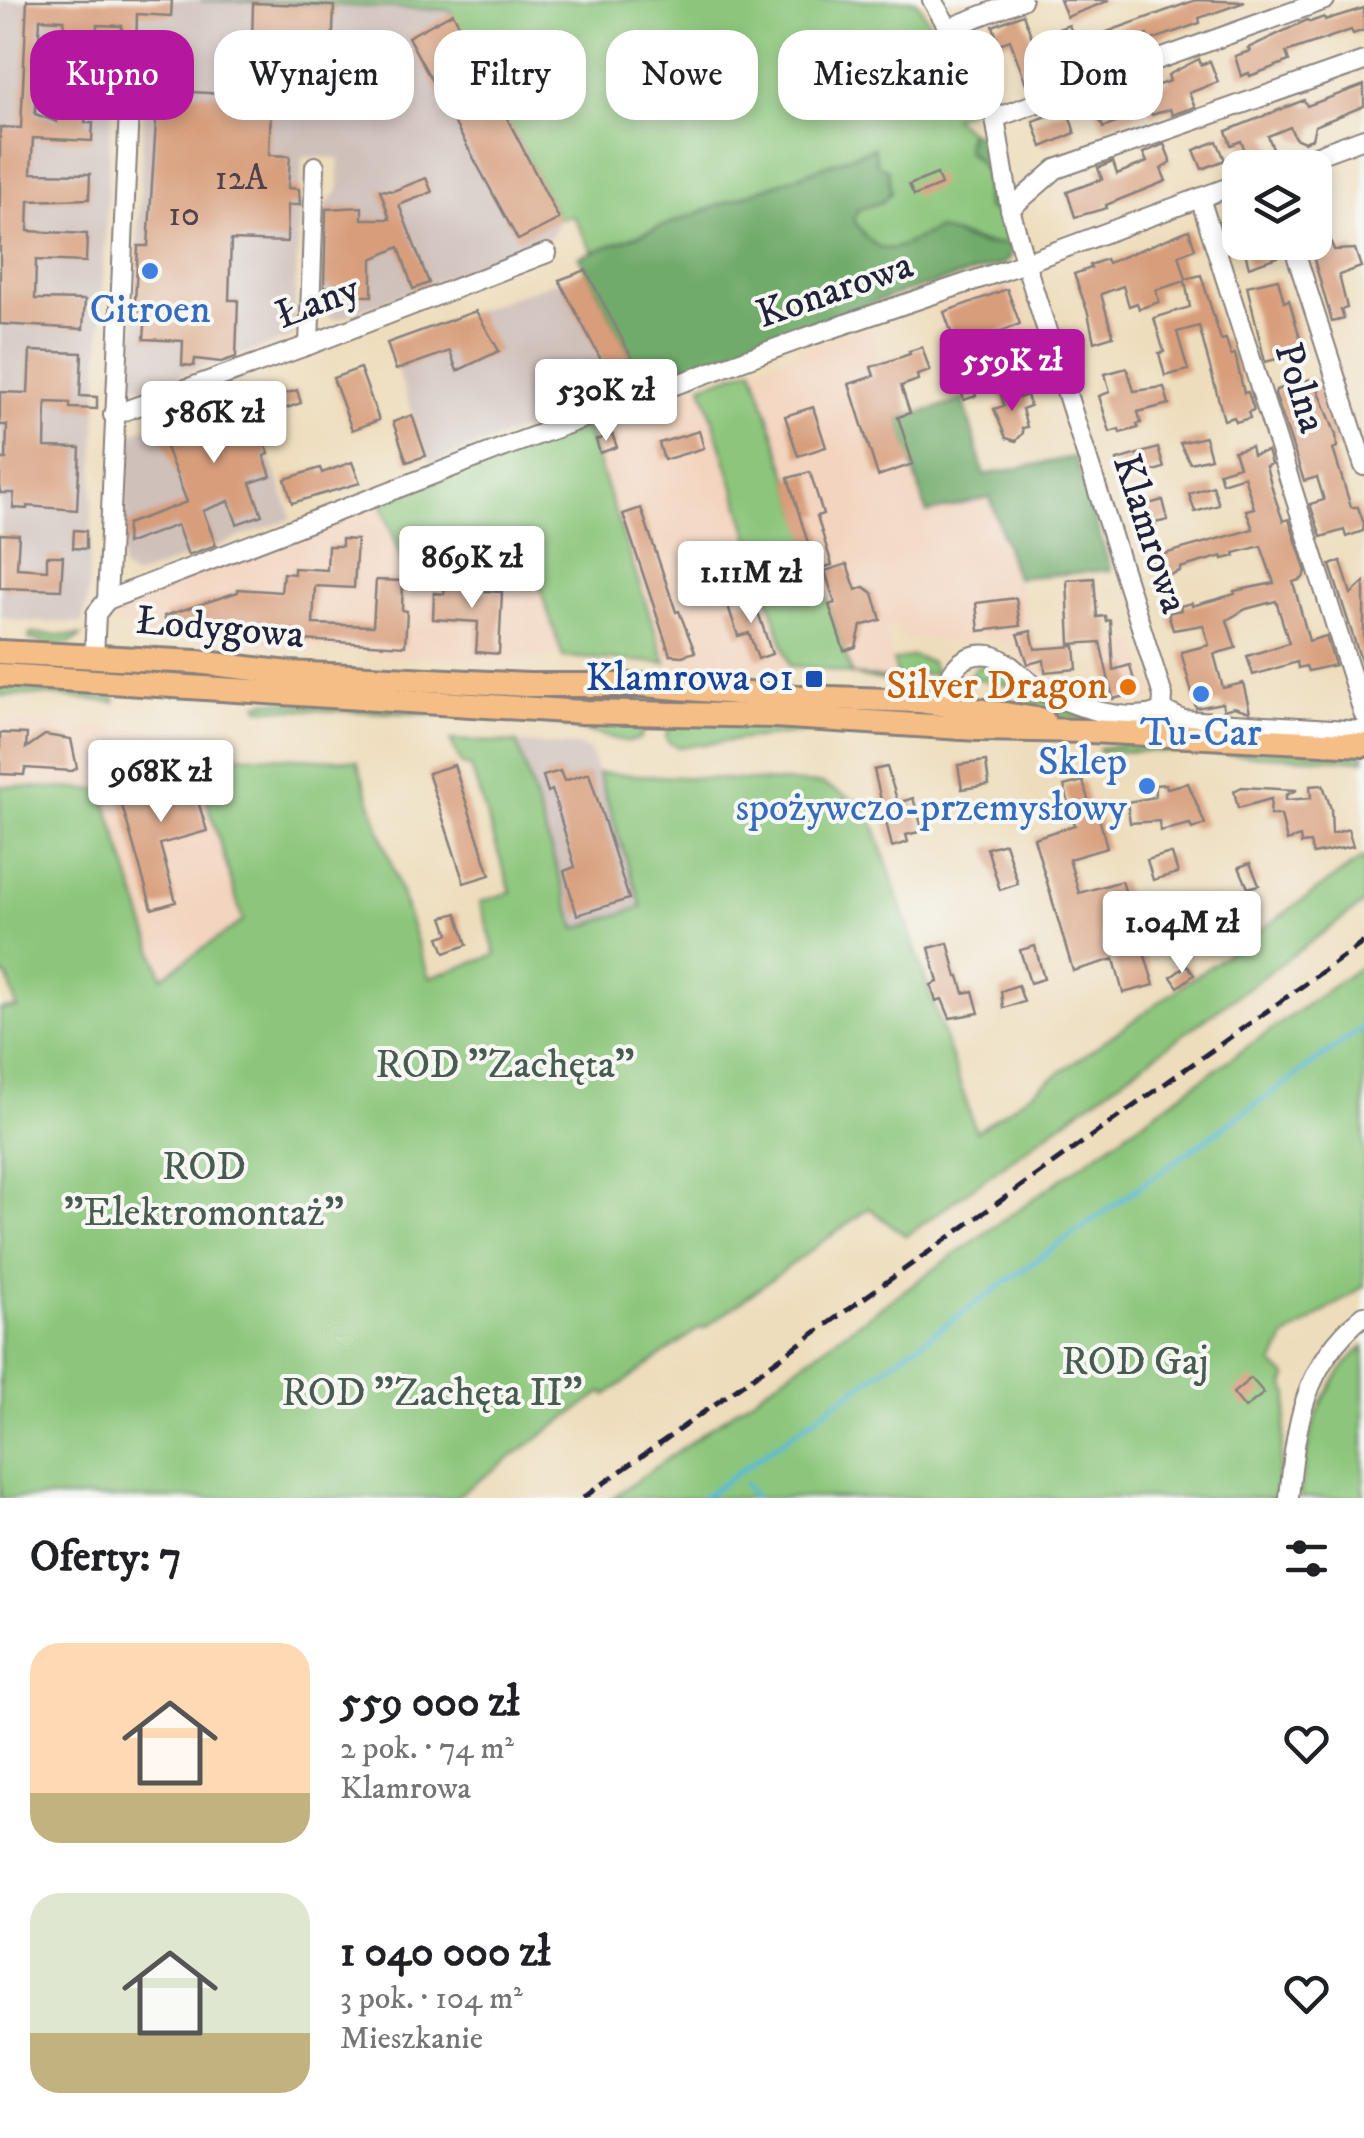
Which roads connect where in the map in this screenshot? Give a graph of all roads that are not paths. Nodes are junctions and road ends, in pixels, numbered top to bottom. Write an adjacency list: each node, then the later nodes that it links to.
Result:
1 (932, 0): 4 (street, Klamrowa)
2 (1022, 0): 4 (street)
3 (1326, 0): 6 (street)
4 (949, 28)
5 (1364, 61): 14 (street)
6 (1004, 115)
7 (128, 120): 19 (street)
8 (995, 120): 14 (street, Klamrowa)
9 (1364, 138): 10 (street)
10 (1332, 150)
11 (315, 166): 18 (street)
12 (1222, 190): 13 (street, Konarowa)
13 (1200, 198): 17 (street, Konarowa); 28 (street, Polna)
14 (1010, 209): 17 (street, Klamrowa)
15 (547, 254): 18 (street, Łany)
16 (1298, 260): 20 (street)
17 (1025, 262): 21 (street, Konarowa); 26 (street, Klamrowa)
18 (309, 345): 19 (street, Łany)
19 (113, 415): 21 (street)
20 (1364, 466)
21 (106, 600): 23 (street)
22 (0, 652): 23 (main road, Łodygowa)
23 (94, 657): 25 (main road); 27 (main road, Łodygowa)
24 (0, 675): 25 (main road, Łodygowa)
25 (46, 678): 27 (main road, Łodygowa)
26 (1162, 710): 27 (street); 29 (street)
27 (946, 715): 30 (main road, Łodygowa)
28 (1364, 715)
29 (1364, 731)
30 (1364, 745)
31 (1364, 1316): 32 (street)
32 (1289, 1498)

